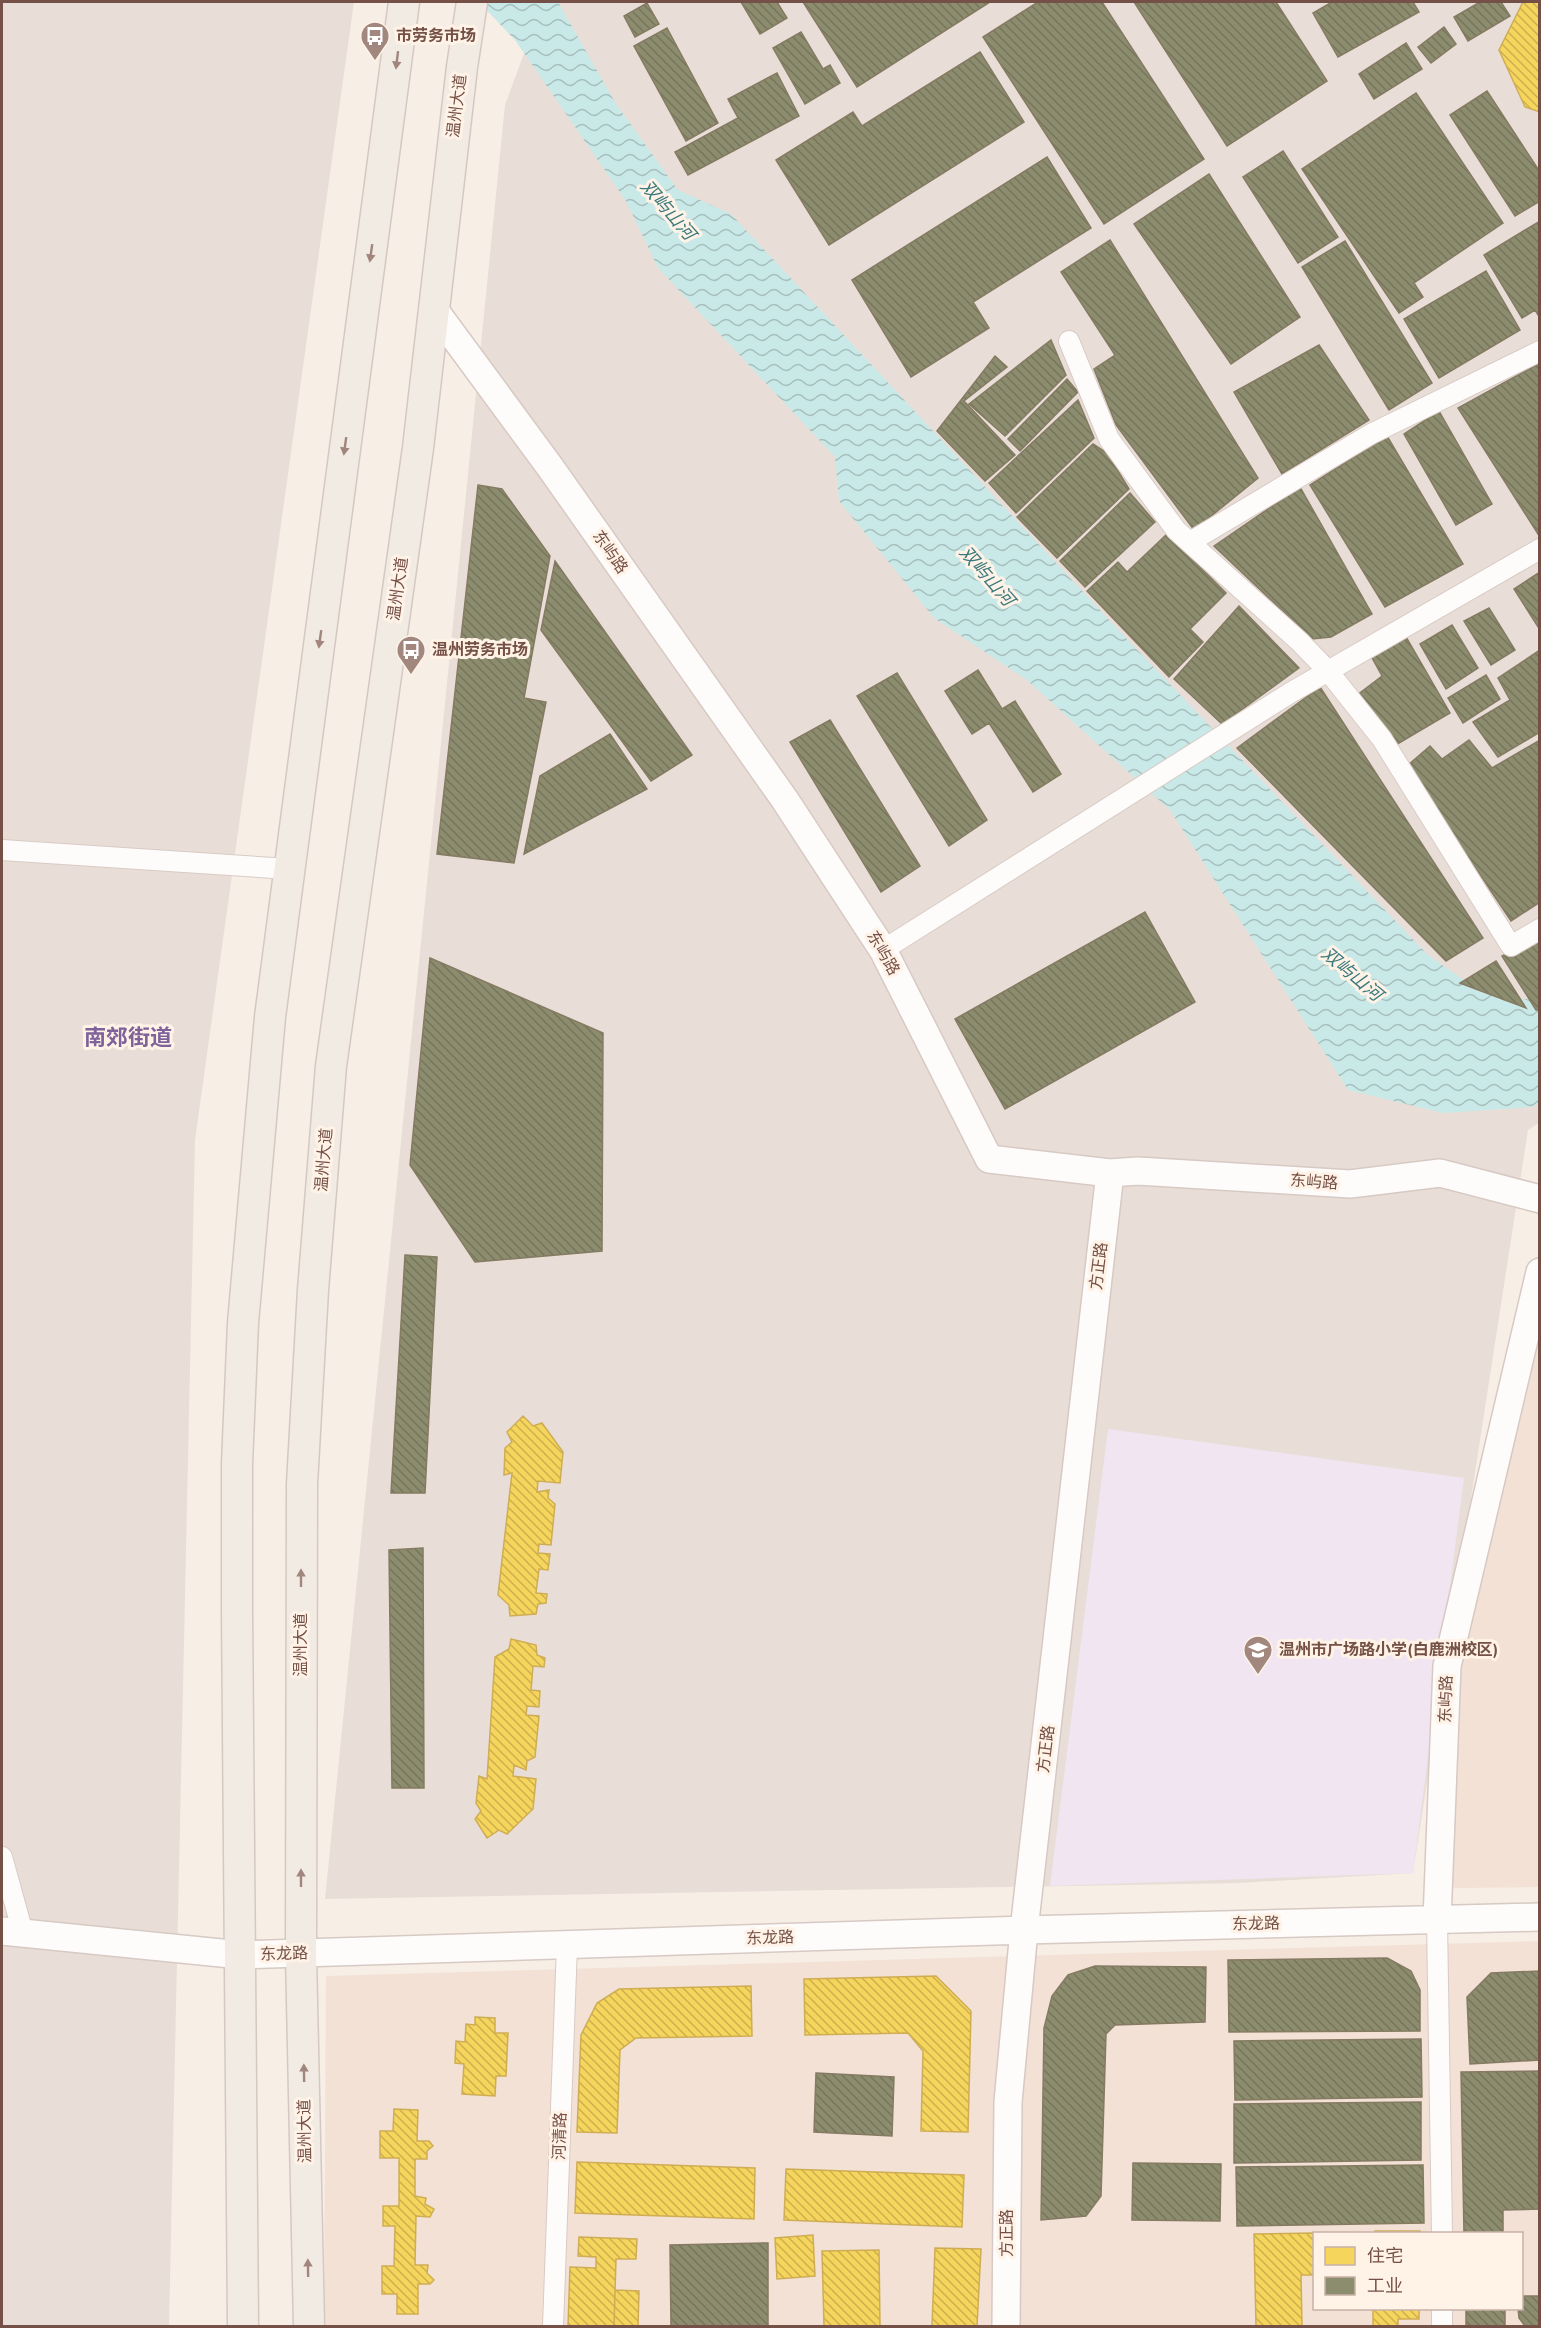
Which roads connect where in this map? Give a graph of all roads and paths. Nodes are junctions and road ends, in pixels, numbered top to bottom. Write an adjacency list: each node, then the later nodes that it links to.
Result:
1 (404, 2): 10 (main road, one-way to 10)
2 (470, 13): 3 (main road, 温州大道)
3 (433, 308): 12 (street, 东屿路); 22 (main road, 温州大道, one-way to 3)
4 (1070, 341): 6 (street)
5 (1539, 351): 6 (street)
6 (1190, 542): 8 (street)
7 (1539, 549): 8 (street)
8 (1328, 671): 11 (street); 12 (street)
9 (2, 850): 10 (street)
10 (289, 869): 23 (main road)
11 (1539, 929)
12 (884, 950): 13 (street, 东屿路)
13 (1110, 1173): 14 (street, 东屿路); 19 (street, 方正路)
14 (1539, 1199)
15 (1539, 1272): 18 (street, 东屿路)
16 (2, 1857): 20 (street)
17 (1539, 1917): 18 (street, 东龙路)
18 (1437, 1920): 19 (street, 东龙路); 24 (street)
19 (1024, 1930): 21 (street, 东龙路); 29 (street, 方正路)
20 (12, 1932): 23 (street, 东龙路)
21 (567, 1945): 22 (street, 东龙路); 28 (street, 河清路)
22 (301, 1954): 23 (street, 东龙路); 27 (main road, 温州大道, one-way to 22)
23 (241, 1955): 26 (main road)
24 (1442, 2232)
25 (1442, 2310): 30 (street)
26 (243, 2326)
27 (309, 2326)
28 (553, 2326)
29 (1006, 2326)
30 (1442, 2326)

